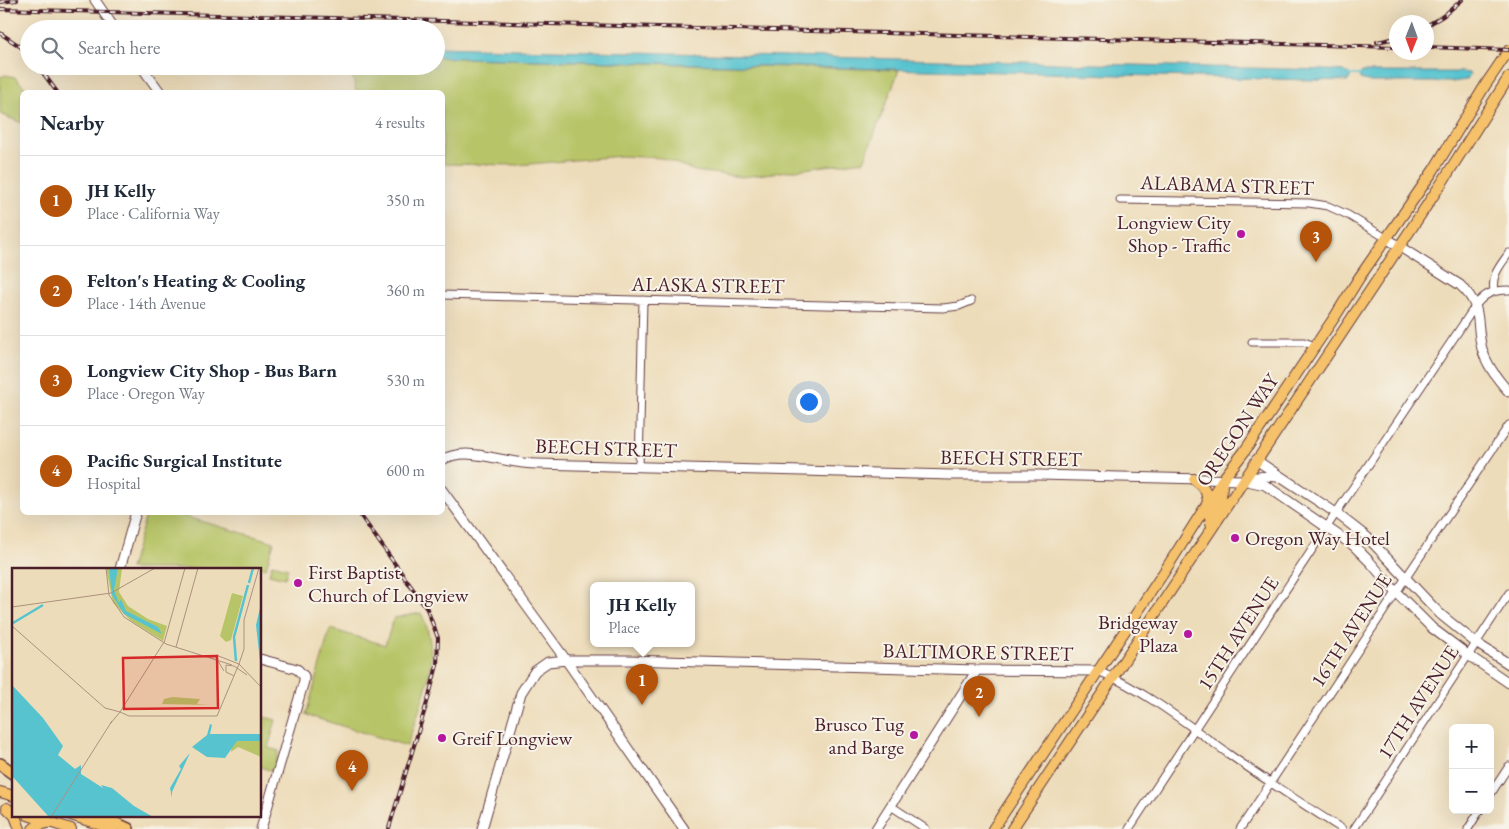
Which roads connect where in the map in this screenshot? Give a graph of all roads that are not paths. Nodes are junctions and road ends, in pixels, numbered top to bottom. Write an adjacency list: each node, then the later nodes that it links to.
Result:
1 (95, 0): 2 (street)
2 (109, 20)
3 (1509, 50): 8 (main road, OREGON WAY)
4 (148, 75): 6 (street)
5 (1509, 77): 9 (main road, OREGON WAY)
6 (159, 90)
7 (1120, 200): 8 (street, ALABAMA STREET)
8 (1386, 238): 9 (street, ALABAMA STREET); 18 (main road, OREGON WAY)
9 (1398, 247): 16 (street, ALABAMA STREET); 22 (main road, OREGON WAY)
10 (1509, 253): 12 (street)
11 (1509, 290): 12 (street)
12 (1494, 291): 16 (street, 15TH AVENUE)
13 (445, 296): 14 (street, ALASKA STREET)
14 (643, 300): 15 (street, ALASKA STREET); 23 (street)
15 (971, 301)
16 (1476, 305): 19 (street); 30 (street, 15TH AVENUE)
17 (1252, 342): 18 (street)
18 (1315, 346): 26 (main road, OREGON WAY)
19 (1509, 392)
20 (1509, 425): 35 (street, 16TH AVENUE)
21 (445, 459): 23 (street, BEECH STREET)
22 (1256, 460): 24 (street); 27 (main road, OREGON WAY)
23 (639, 466): 25 (street, BEECH STREET)
24 (1285, 478): 27 (street); 30 (street)
25 (1194, 479): 26 (street, BEECH STREET); 29 (main road)
26 (1223, 479): 27 (street, BEECH STREET); 29 (main road, OREGON WAY); 32 (main road)
27 (1244, 480): 32 (main road, OREGON WAY); 33 (street, BEECH STREET)
28 (445, 494): 41 (street)
29 (1208, 503): 44 (main road, OREGON WAY)
30 (1336, 513): 33 (street, 15TH AVENUE); 35 (street)
31 (135, 515): 34 (street)
32 (1212, 527): 45 (main road, OREGON WAY)
33 (1326, 527): 36 (street, BEECH STREET); 47 (street, 15TH AVENUE)
34 (120, 568)
35 (1405, 578): 36 (street, 16TH AVENUE); 38 (street)
36 (1396, 592): 39 (street, BEECH STREET); 51 (street, 16TH AVENUE)
37 (1509, 593): 38 (street, 17TH AVENUE)
38 (1476, 643): 39 (street, 17TH AVENUE); 42 (street)
39 (1468, 655): 46 (street, BEECH STREET); 75 (street, 17TH AVENUE)
40 (261, 658): 65 (street)
41 (566, 660): 43 (street, BALTIMORE STREET); 66 (street, BALTIMORE STREET); 67 (street)
42 (1509, 664)
43 (978, 670): 44 (street, BALTIMORE STREET); 53 (street)
44 (1098, 671): 45 (street, BALTIMORE STREET); 70 (main road, OREGON WAY)
45 (1112, 677): 47 (street, BALTIMORE STREET); 71 (main road, OREGON WAY)
46 (1509, 682)
47 (1194, 729): 51 (street, BALTIMORE STREET); 72 (street, 15TH AVENUE)
48 (0, 764): 50 (highway)
49 (1509, 766): 52 (street)
50 (12, 773)
51 (1270, 783): 73 (street, 16TH AVENUE); 74 (street, BALTIMORE STREET)
52 (1494, 788)
53 (891, 806): 68 (street); 69 (street)
54 (1477, 814): 76 (street)
55 (15, 816): 60 (main road)
56 (31, 816): 59 (main road)
57 (75, 816): 63 (main road)
58 (99, 816): 64 (highway)
59 (50, 822): 61 (main road); 62 (main road)
60 (20, 829)
61 (33, 829)
62 (72, 829)
63 (113, 829)
64 (128, 829)
65 (261, 829)
66 (482, 829)
67 (684, 829)
68 (876, 829)
69 (926, 829)
70 (993, 829)
71 (1012, 829)
72 (1129, 829)
73 (1240, 829)
74 (1342, 829)
75 (1354, 829)
76 (1468, 829)

